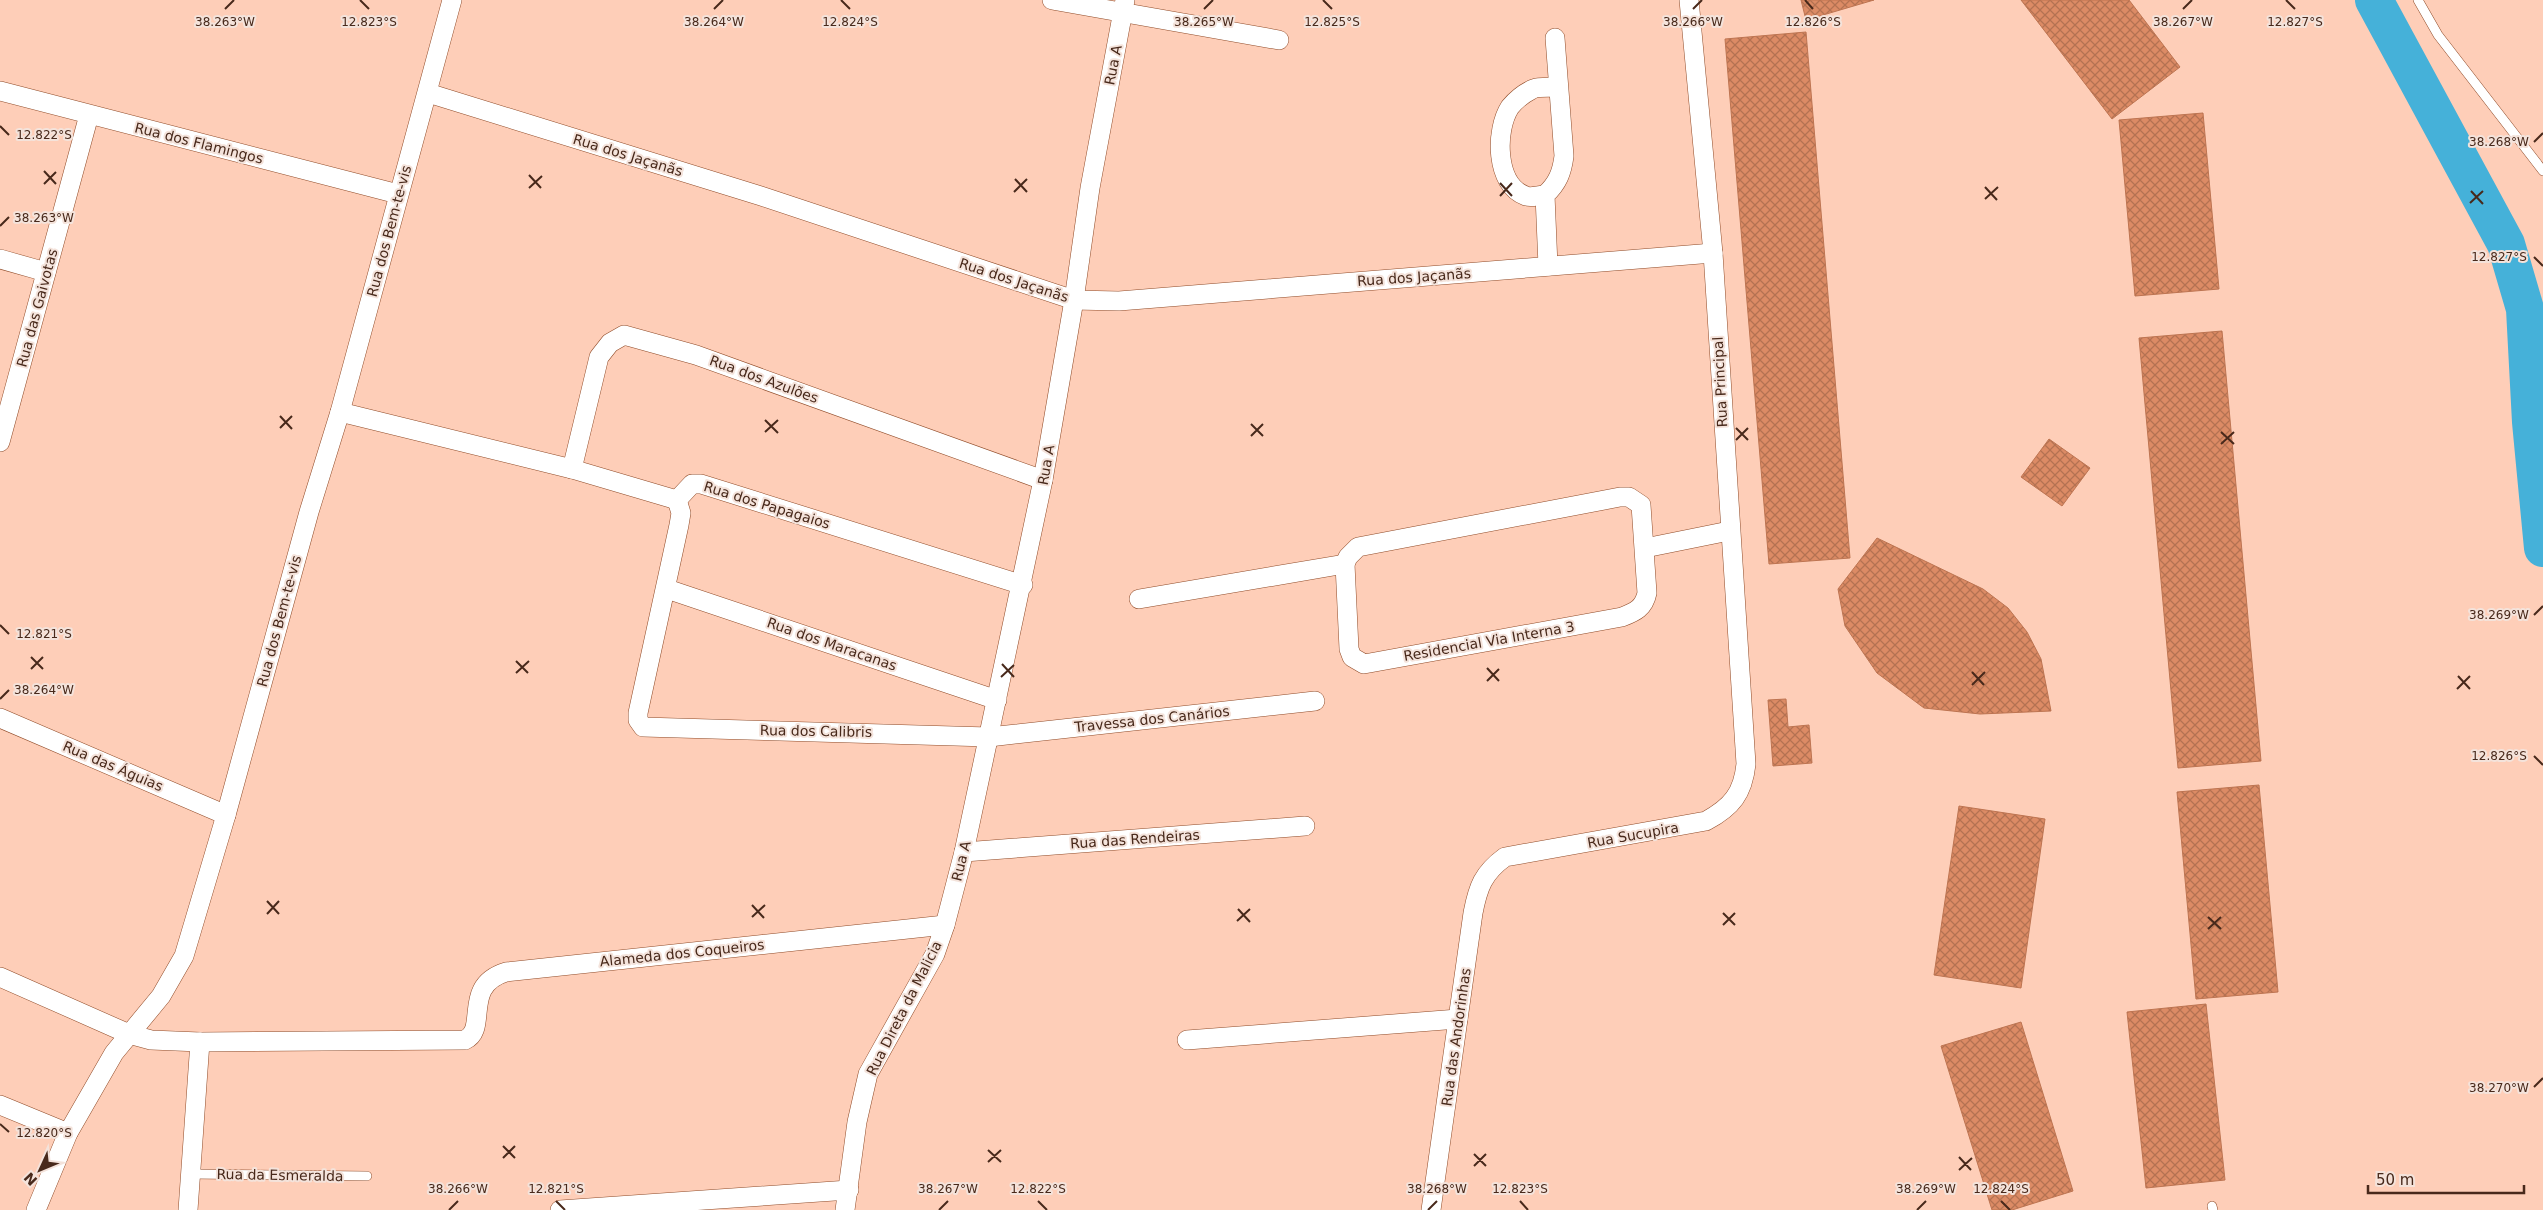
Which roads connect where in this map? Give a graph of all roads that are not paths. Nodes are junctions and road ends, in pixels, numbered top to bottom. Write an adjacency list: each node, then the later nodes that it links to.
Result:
1 (452, 0): 10 (street, Rua dos Bem-te-vis)
2 (1052, 0): 5 (street)
3 (1689, 0): 15 (street, Rua Principal)
4 (2418, 0): 12 (lane)
5 (1124, 6): 7 (street); 19 (street, Rua A)
6 (1554, 38): 8 (street)
7 (1279, 40)
8 (1557, 87): 14 (street); 14 (street)
9 (0, 92): 11 (street, Rua dos Flamingos)
10 (428, 93): 13 (street, Rua dos Bem-te-vis); 19 (street, Rua dos Jaçanãs)
11 (89, 115): 13 (street, Rua dos Flamingos); 18 (street, Rua das Gaivotas)
12 (2543, 171)
13 (398, 194): 20 (street, Rua dos Bem-te-vis)
14 (1545, 195): 17 (street)
15 (1713, 253): 17 (street, Rua dos Jaçanãs); 25 (street, Rua Principal)
16 (0, 259): 18 (street)
17 (1548, 266): 19 (street, Rua dos Jaçanãs)
18 (46, 272): 21 (street, Rua das Gaivotas)
19 (1074, 300): 23 (street, Rua A)
20 (340, 412): 22 (street); 36 (street, Rua dos Bem-te-vis)
21 (0, 442)
22 (572, 469): 23 (street, Rua dos Azulões); 24 (street)
23 (1043, 480): 28 (street, Rua A)
24 (677, 500): 28 (street, Rua dos Papagaios); 29 (street)
25 (1729, 531): 26 (street); 35 (street, Rua Principal)
26 (1645, 548): 27 (street); 27 (street, Residencial Via Interna 3)
27 (1345, 564): 30 (street)
28 (1022, 585): 31 (street, Rua A)
29 (667, 589): 31 (street, Rua dos Maracanas); 34 (street, Rua dos Calibris)
30 (1139, 599)
31 (997, 700): 34 (street, Rua A)
32 (1315, 701): 34 (street, Travessa dos Canários)
33 (0, 718): 36 (street, Rua das Águias)
34 (989, 737): 38 (street, Rua A)
35 (1746, 764): 39 (street, Rua Sucupira)
36 (226, 815): 43 (street, Rua dos Bem-te-vis)
37 (1305, 826): 38 (street, Rua das Rendeiras)
38 (964, 852): 40 (street, Rua A)
39 (1490, 868): 42 (street, Rua das Andorinhas)
40 (945, 925): 45 (street, Alameda dos Coqueiros); 50 (street, Rua Direta da Malicia)
41 (0, 977): 43 (street)
42 (1458, 1019): 44 (street); 55 (street, Rua das Andorinhas)
43 (129, 1034): 45 (street); 47 (street, Rua dos Bem-te-vis)
44 (1187, 1040)
45 (200, 1042): 48 (street)
46 (0, 1106): 47 (street)
47 (68, 1133): 51 (street, Rua dos Bem-te-vis)
48 (192, 1174): 49 (lane, Rua da Esmeralda); 52 (street)
49 (367, 1176)
50 (849, 1190): 53 (street); 54 (street, Rua Direta da Malicia)
51 (36, 1210)
52 (188, 1210)
53 (560, 1210)
54 (846, 1210)
55 (1431, 1210)

